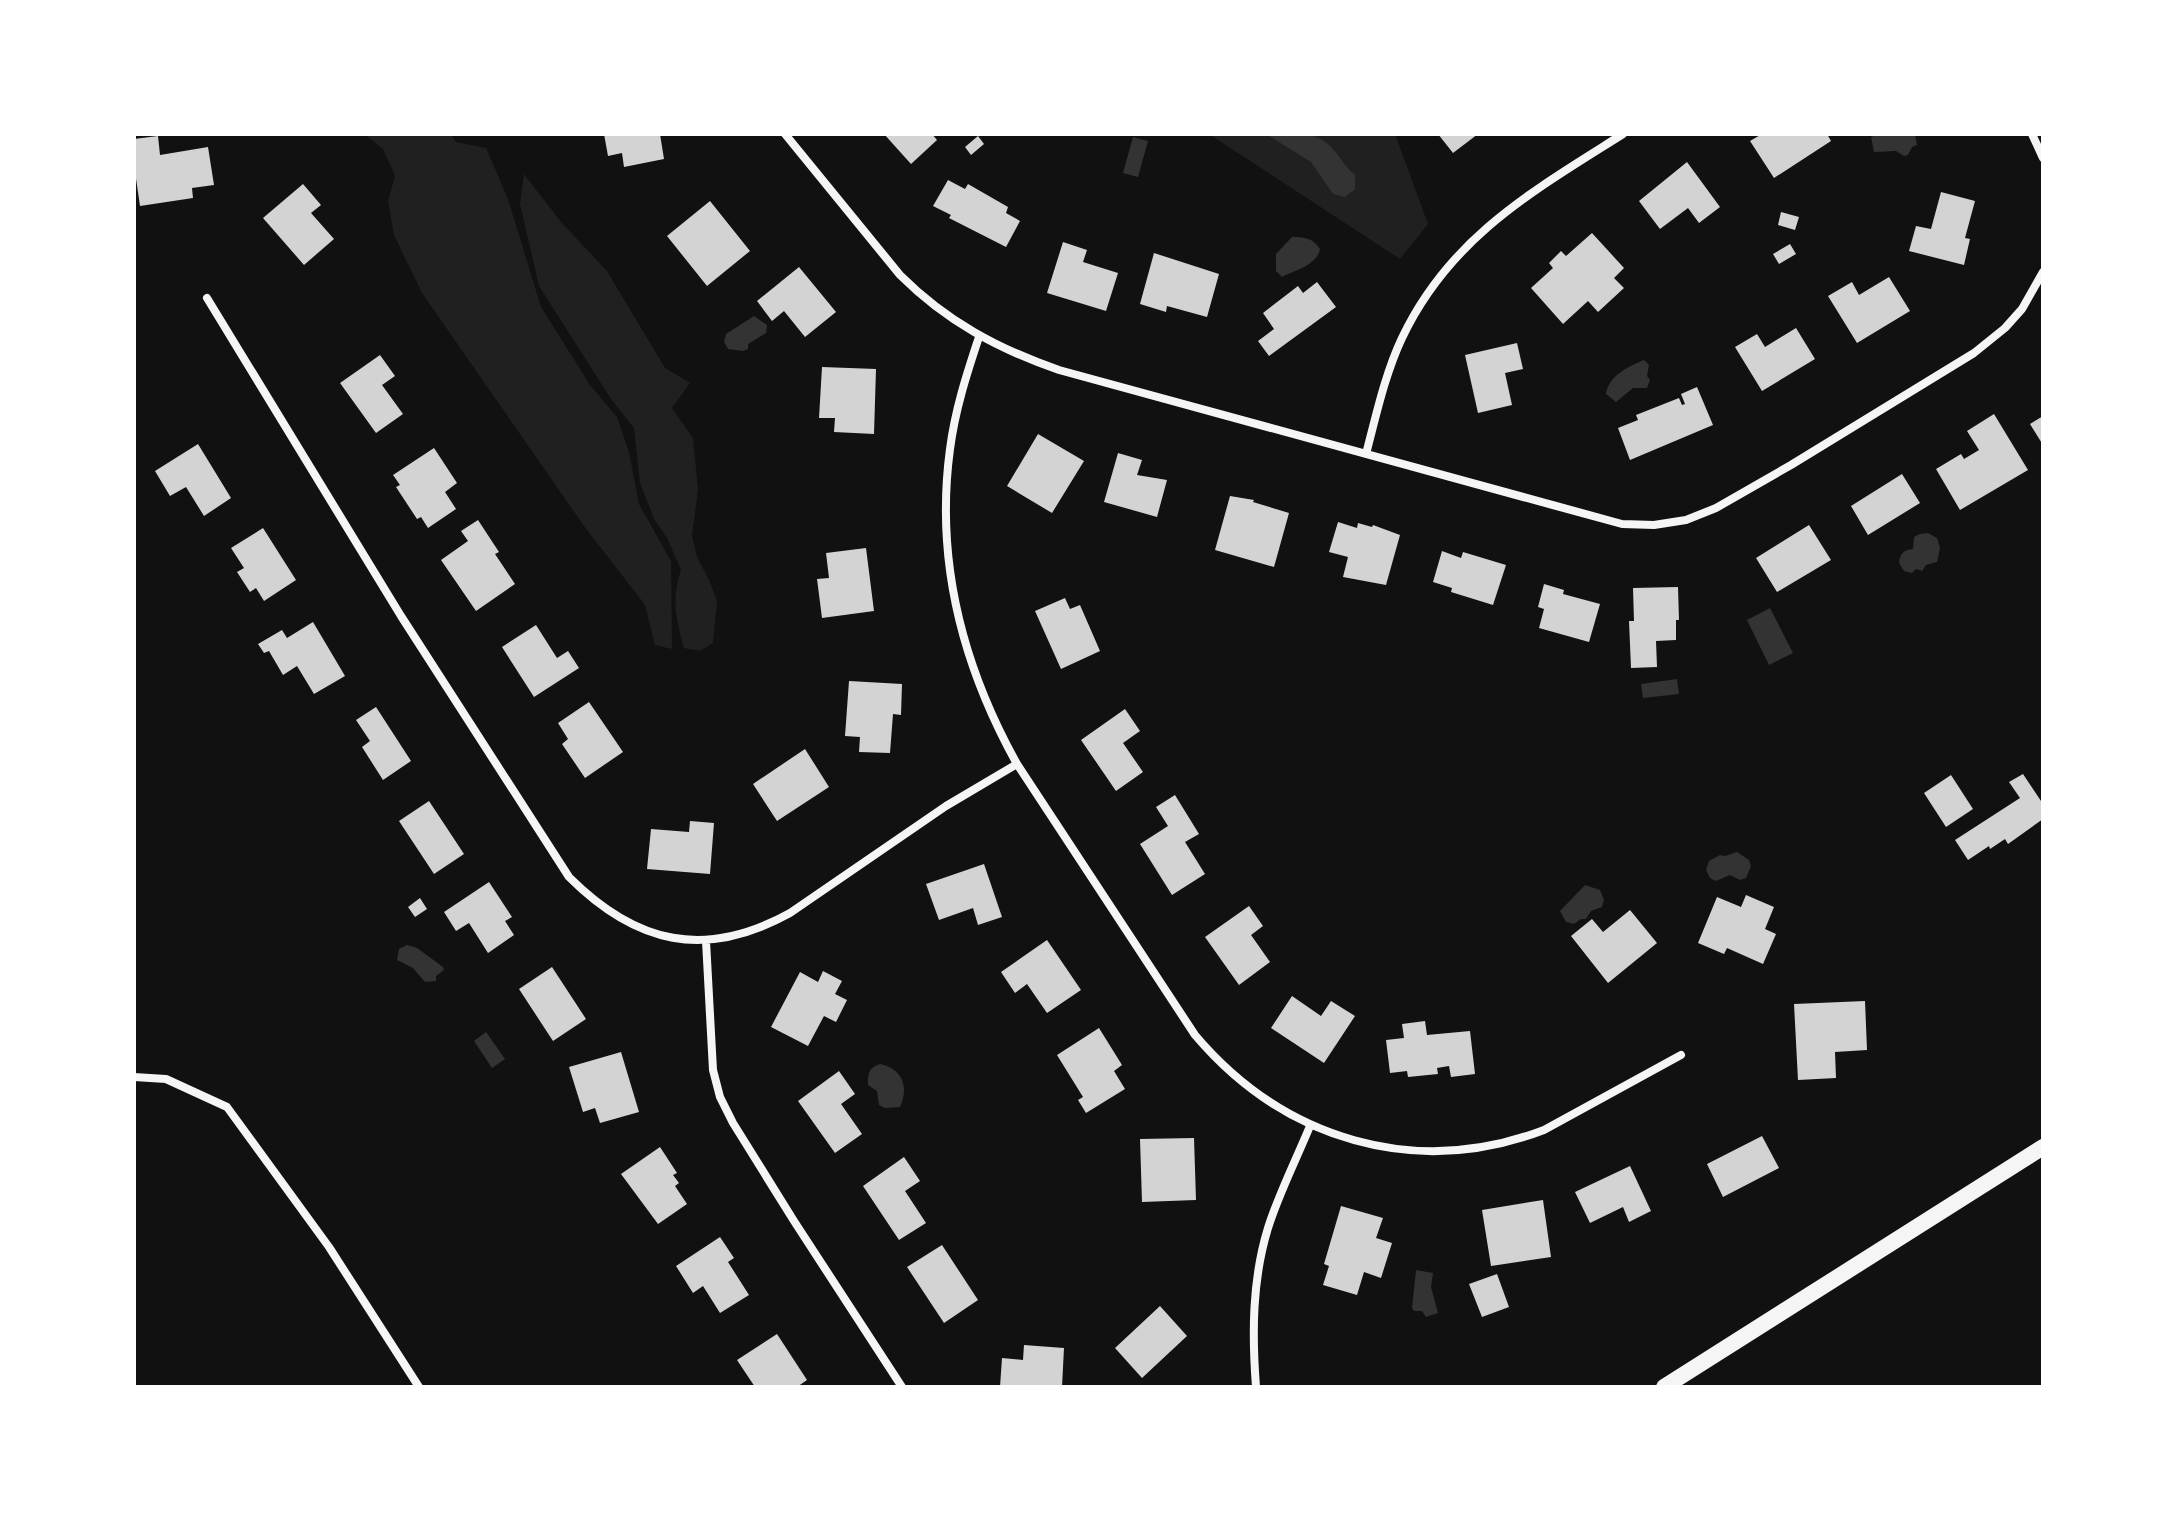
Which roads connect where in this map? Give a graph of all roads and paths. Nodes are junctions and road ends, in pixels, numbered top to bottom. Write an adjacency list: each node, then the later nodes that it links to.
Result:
1 (785, 134): 7 (street)
2 (1623, 134): 8 (street)
3 (2032, 134): 4 (street)
4 (2043, 158)
5 (2043, 272): 8 (street)
6 (207, 298): 10 (street)
7 (979, 337): 8 (street); 9 (street)
8 (1366, 454)
9 (1017, 764): 10 (street); 13 (street)
10 (706, 941): 16 (street)
11 (1681, 1055): 13 (street)
12 (134, 1077): 15 (street)
13 (1310, 1126): 17 (street)
14 (2043, 1147): 18 (main road)
15 (419, 1387)
16 (902, 1387)
17 (1256, 1387)
18 (1664, 1387)

